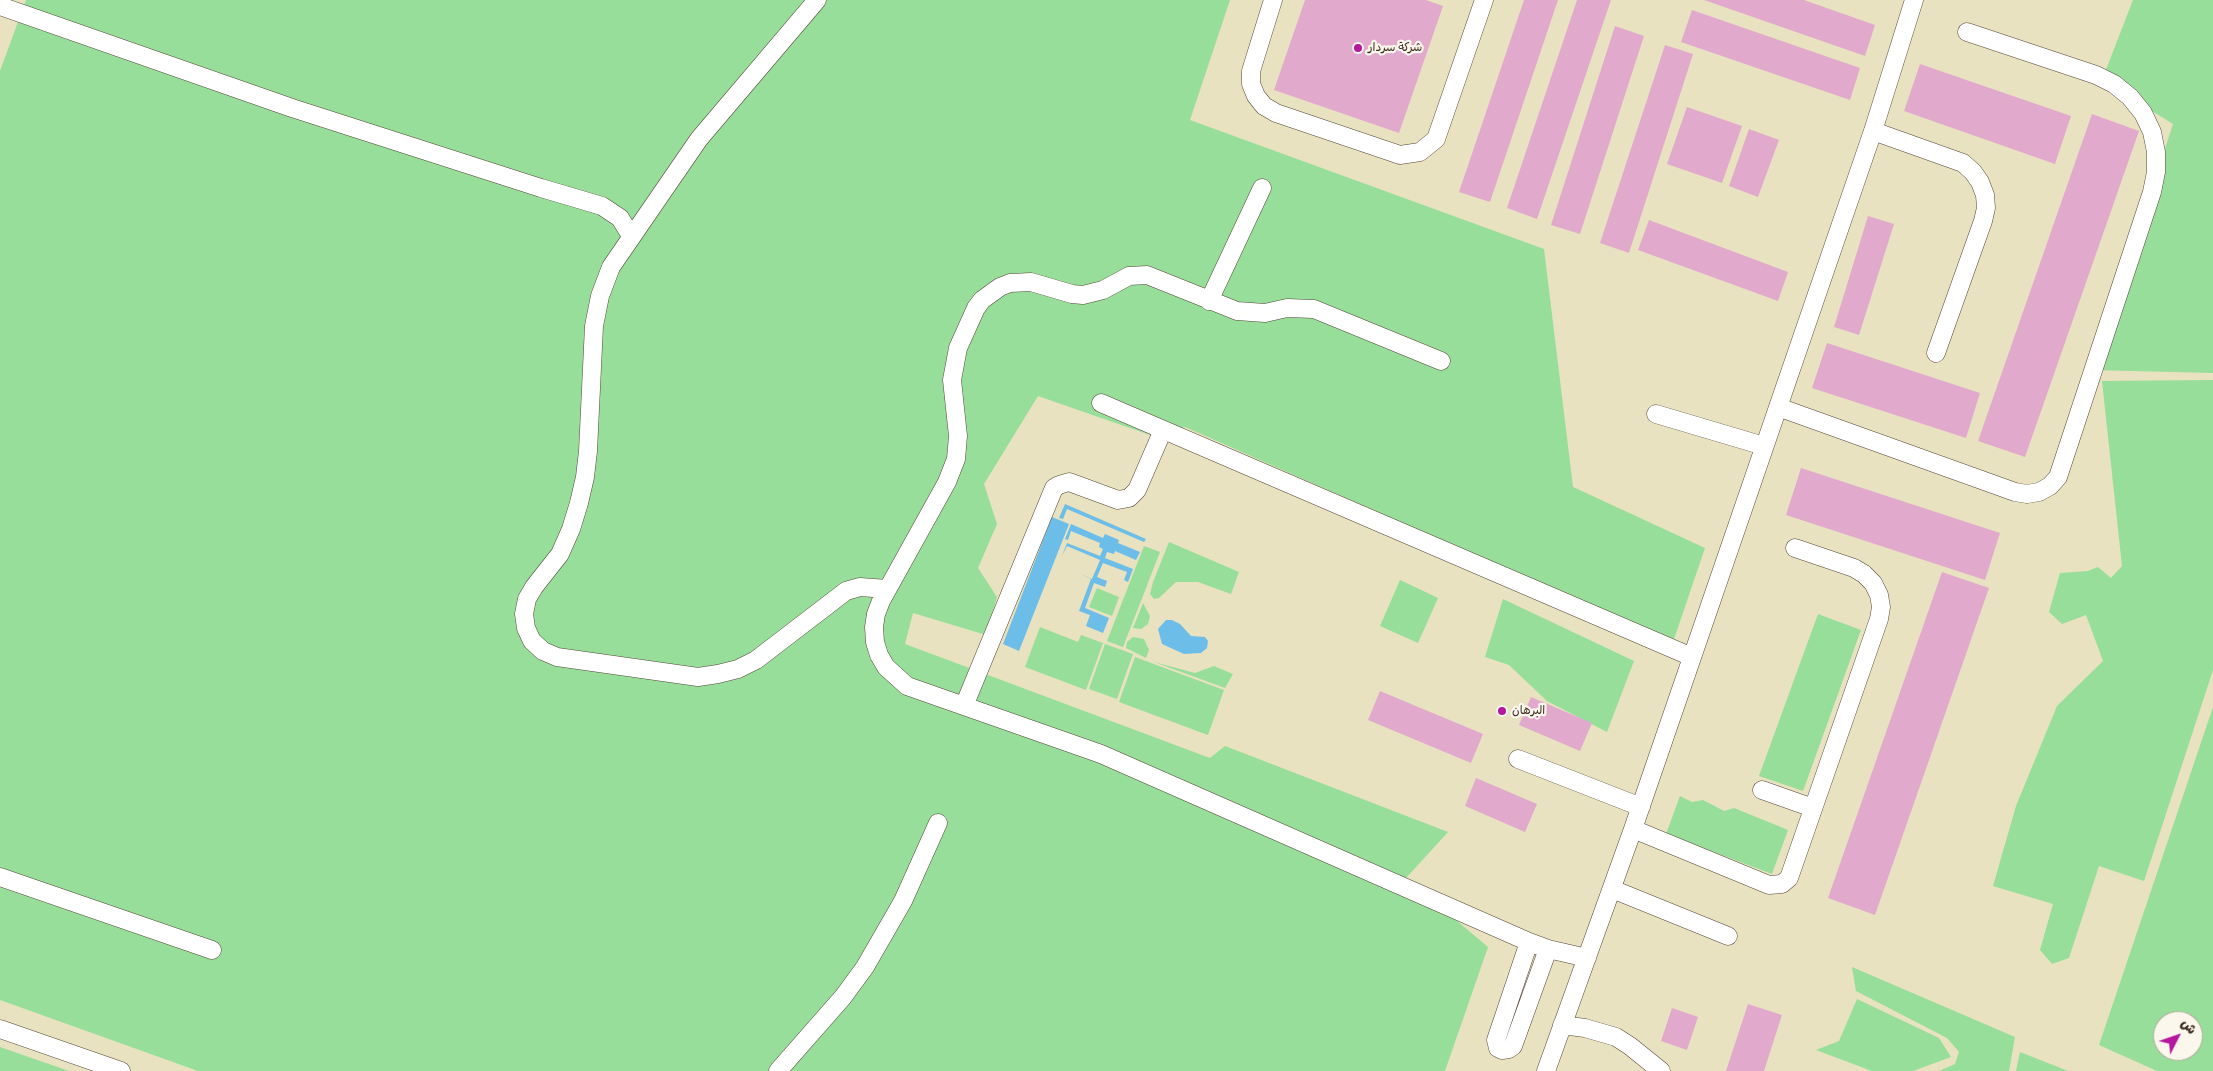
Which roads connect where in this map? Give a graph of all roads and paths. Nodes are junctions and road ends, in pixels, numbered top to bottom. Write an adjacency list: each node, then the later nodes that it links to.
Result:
1 (817, 0): 9 (lane)
2 (1273, 0): 3 (lane)
3 (1484, 0)
4 (1914, 0): 7 (lane)
5 (0, 6): 9 (lane)
6 (1967, 32): 14 (lane)
7 (1874, 131): 11 (lane); 14 (lane)
8 (1262, 188): 10 (lane)
9 (631, 236): 19 (lane)
10 (1209, 301): 12 (lane); 19 (lane)
11 (1936, 353)
12 (1441, 361)
13 (1101, 404): 16 (lane)
14 (1778, 407): 17 (lane)
15 (1656, 414): 17 (lane)
16 (1162, 430): 20 (lane); 21 (lane)
17 (1764, 446): 20 (lane)
18 (1795, 548): 25 (lane)
19 (887, 589): 21 (lane)
20 (1692, 657): 24 (lane)
21 (964, 706): 31 (lane)
22 (1518, 759): 24 (lane)
23 (1762, 790): 25 (lane)
24 (1641, 806): 27 (lane)
25 (1813, 808): 27 (lane)
26 (938, 823): 38 (lane)
27 (1633, 829): 29 (lane)
28 (0, 877): 33 (lane)
29 (1612, 889): 30 (lane); 34 (lane)
30 (1728, 936)
31 (1529, 942): 32 (lane); 32 (lane)
32 (1548, 949): 34 (lane)
33 (212, 950)
34 (1587, 958): 35 (lane)
35 (1562, 1025): 39 (lane); 40 (lane)
36 (0, 1029): 37 (lane)
37 (121, 1071)
38 (778, 1071)
39 (1546, 1071)
40 (1661, 1071)

